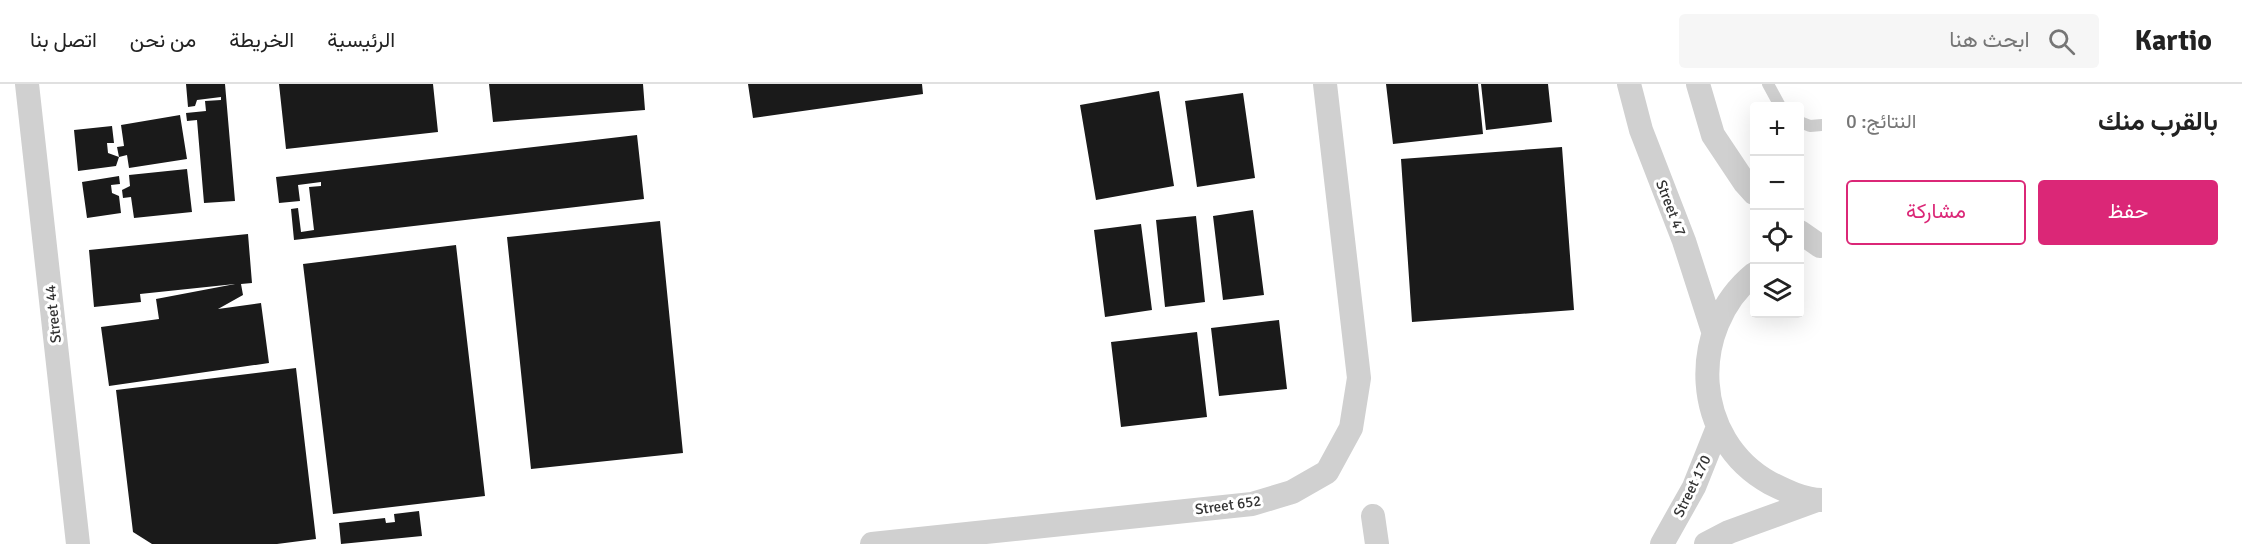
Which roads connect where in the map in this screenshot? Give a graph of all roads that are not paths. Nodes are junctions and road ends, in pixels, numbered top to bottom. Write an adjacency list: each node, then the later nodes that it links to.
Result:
1 (27, 84): 17 (street, Street 44)
2 (1325, 84): 18 (street, Street 652)
3 (1629, 84): 13 (street, Street 47)
4 (1698, 84): 9 (street)
5 (1768, 84): 6 (lane)
6 (1778, 102)
7 (1804, 124): 8 (lane)
8 (1822, 125)
9 (1750, 188)
10 (1804, 236): 11 (street)
11 (1814, 247)
12 (1750, 278): 13 (street)
13 (1713, 332): 14 (street)
14 (1718, 427): 15 (street); 20 (street, Street 170)
15 (1820, 500): 21 (street)
16 (1372, 516): 19 (street)
17 (78, 544)
18 (872, 544)
19 (1377, 544)
20 (1662, 544)
21 (1706, 544)

